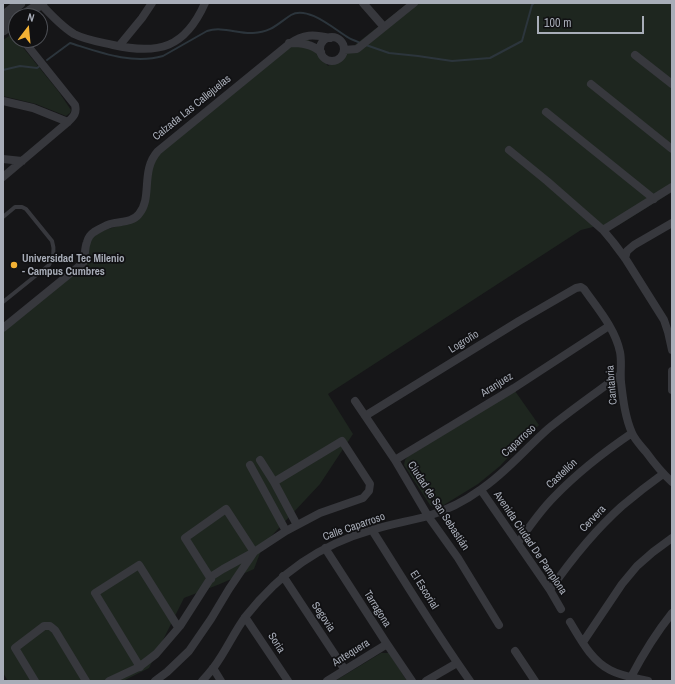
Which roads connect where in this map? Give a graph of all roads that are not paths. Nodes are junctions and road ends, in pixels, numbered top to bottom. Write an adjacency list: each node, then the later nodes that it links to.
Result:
1 (41, 3): 9 (street)
2 (152, 3): 9 (street)
3 (205, 3): 9 (street)
4 (363, 3): 6 (street)
5 (414, 3): 6 (street)
6 (384, 27): 11 (street)
7 (330, 38): 8 (street, Calzada Las Callejuelas); 11 (street); 12 (street)
8 (289, 44): 12 (street); 33 (street, Calzada Las Callejuelas)
9 (119, 46)
10 (30, 48): 18 (street)
11 (344, 50): 12 (street)
12 (321, 52)
13 (635, 55): 15 (street)
14 (591, 84): 19 (street)
15 (672, 84)
16 (3, 101): 18 (street)
17 (546, 112): 25 (street)
18 (68, 122): 22 (street)
19 (672, 149)
20 (509, 150): 28 (street)
21 (3, 159): 22 (street)
22 (22, 161): 23 (street)
23 (3, 177)
24 (672, 188): 25 (street)
25 (654, 199): 28 (street)
26 (3, 217): 31 (lane)
27 (672, 223): 29 (street)
28 (603, 230): 29 (street)
29 (625, 258): 34 (street)
30 (576, 288): 32 (street, Cantabria); 39 (street, Logroño)
31 (3, 302)
32 (609, 326): 36 (street, Cantabria); 42 (street, Aranjuez)
33 (3, 328)
34 (672, 350)
35 (672, 371): 37 (street)
36 (620, 375): 40 (street, Cantabria); 47 (street, Caparroso)
37 (672, 390)
38 (355, 401): 39 (street, Ciudad de San Sebastián)
39 (365, 416): 42 (street, Ciudad de San Sebastián)
40 (632, 433): 44 (street, Cantabria); 53 (street, Castellón)
41 (260, 460): 45 (street)
42 (395, 460): 48 (street, Ciudad de San Sebastián)
43 (250, 465): 50 (street)
44 (663, 474): 46 (street, Cantabria); 58 (street, Cervera)
45 (274, 482): 49 (street); 49 (street)
46 (672, 482)
47 (481, 490): 48 (street, Caparroso); 53 (street, Avenida Ciudad De Pamplona)
48 (428, 516): 51 (street, Calle Caparroso); 63 (street, Ciudad de San Sebastián)
49 (297, 525): 50 (street)
50 (286, 530): 55 (street)
51 (372, 530): 54 (street, Calle Caparroso); 68 (street, El Escorial)
52 (672, 538): 65 (street)
53 (518, 543): 58 (street, Avenida Ciudad De Pamplona)
54 (325, 548): 56 (street, Calle Caparroso); 66 (street, Tarragona)
55 (254, 552): 57 (street); 57 (street); 76 (street)
56 (283, 576): 61 (street, Calle Caparroso); 71 (street, Segovia)
57 (211, 579): 64 (street)
58 (550, 590): 59 (street, Avenida Ciudad De Pamplona)
59 (561, 609)
60 (672, 613): 72 (street)
61 (245, 617): 70 (street, Calle Caparroso); 79 (street, Soria)
62 (570, 622): 65 (street)
63 (499, 625)
64 (178, 627): 69 (street); 69 (street)
65 (583, 642): 72 (street)
66 (387, 644): 71 (street, Antequera); 81 (street, Tarragona)
67 (515, 651): 84 (street)
68 (458, 663): 82 (street); 83 (street, El Escorial)
69 (140, 667): 75 (street)
70 (213, 668): 77 (street, Calle Caparroso); 78 (street)
71 (345, 670): 80 (street, Antequera)
72 (631, 677): 85 (street)
73 (35, 681): 74 (street)
74 (86, 681)
75 (109, 681)
76 (155, 681)
77 (202, 681)
78 (221, 681)
79 (288, 681)
80 (327, 681)
81 (412, 681)
82 (426, 681)
83 (470, 681)
84 (535, 681)
85 (648, 681)

